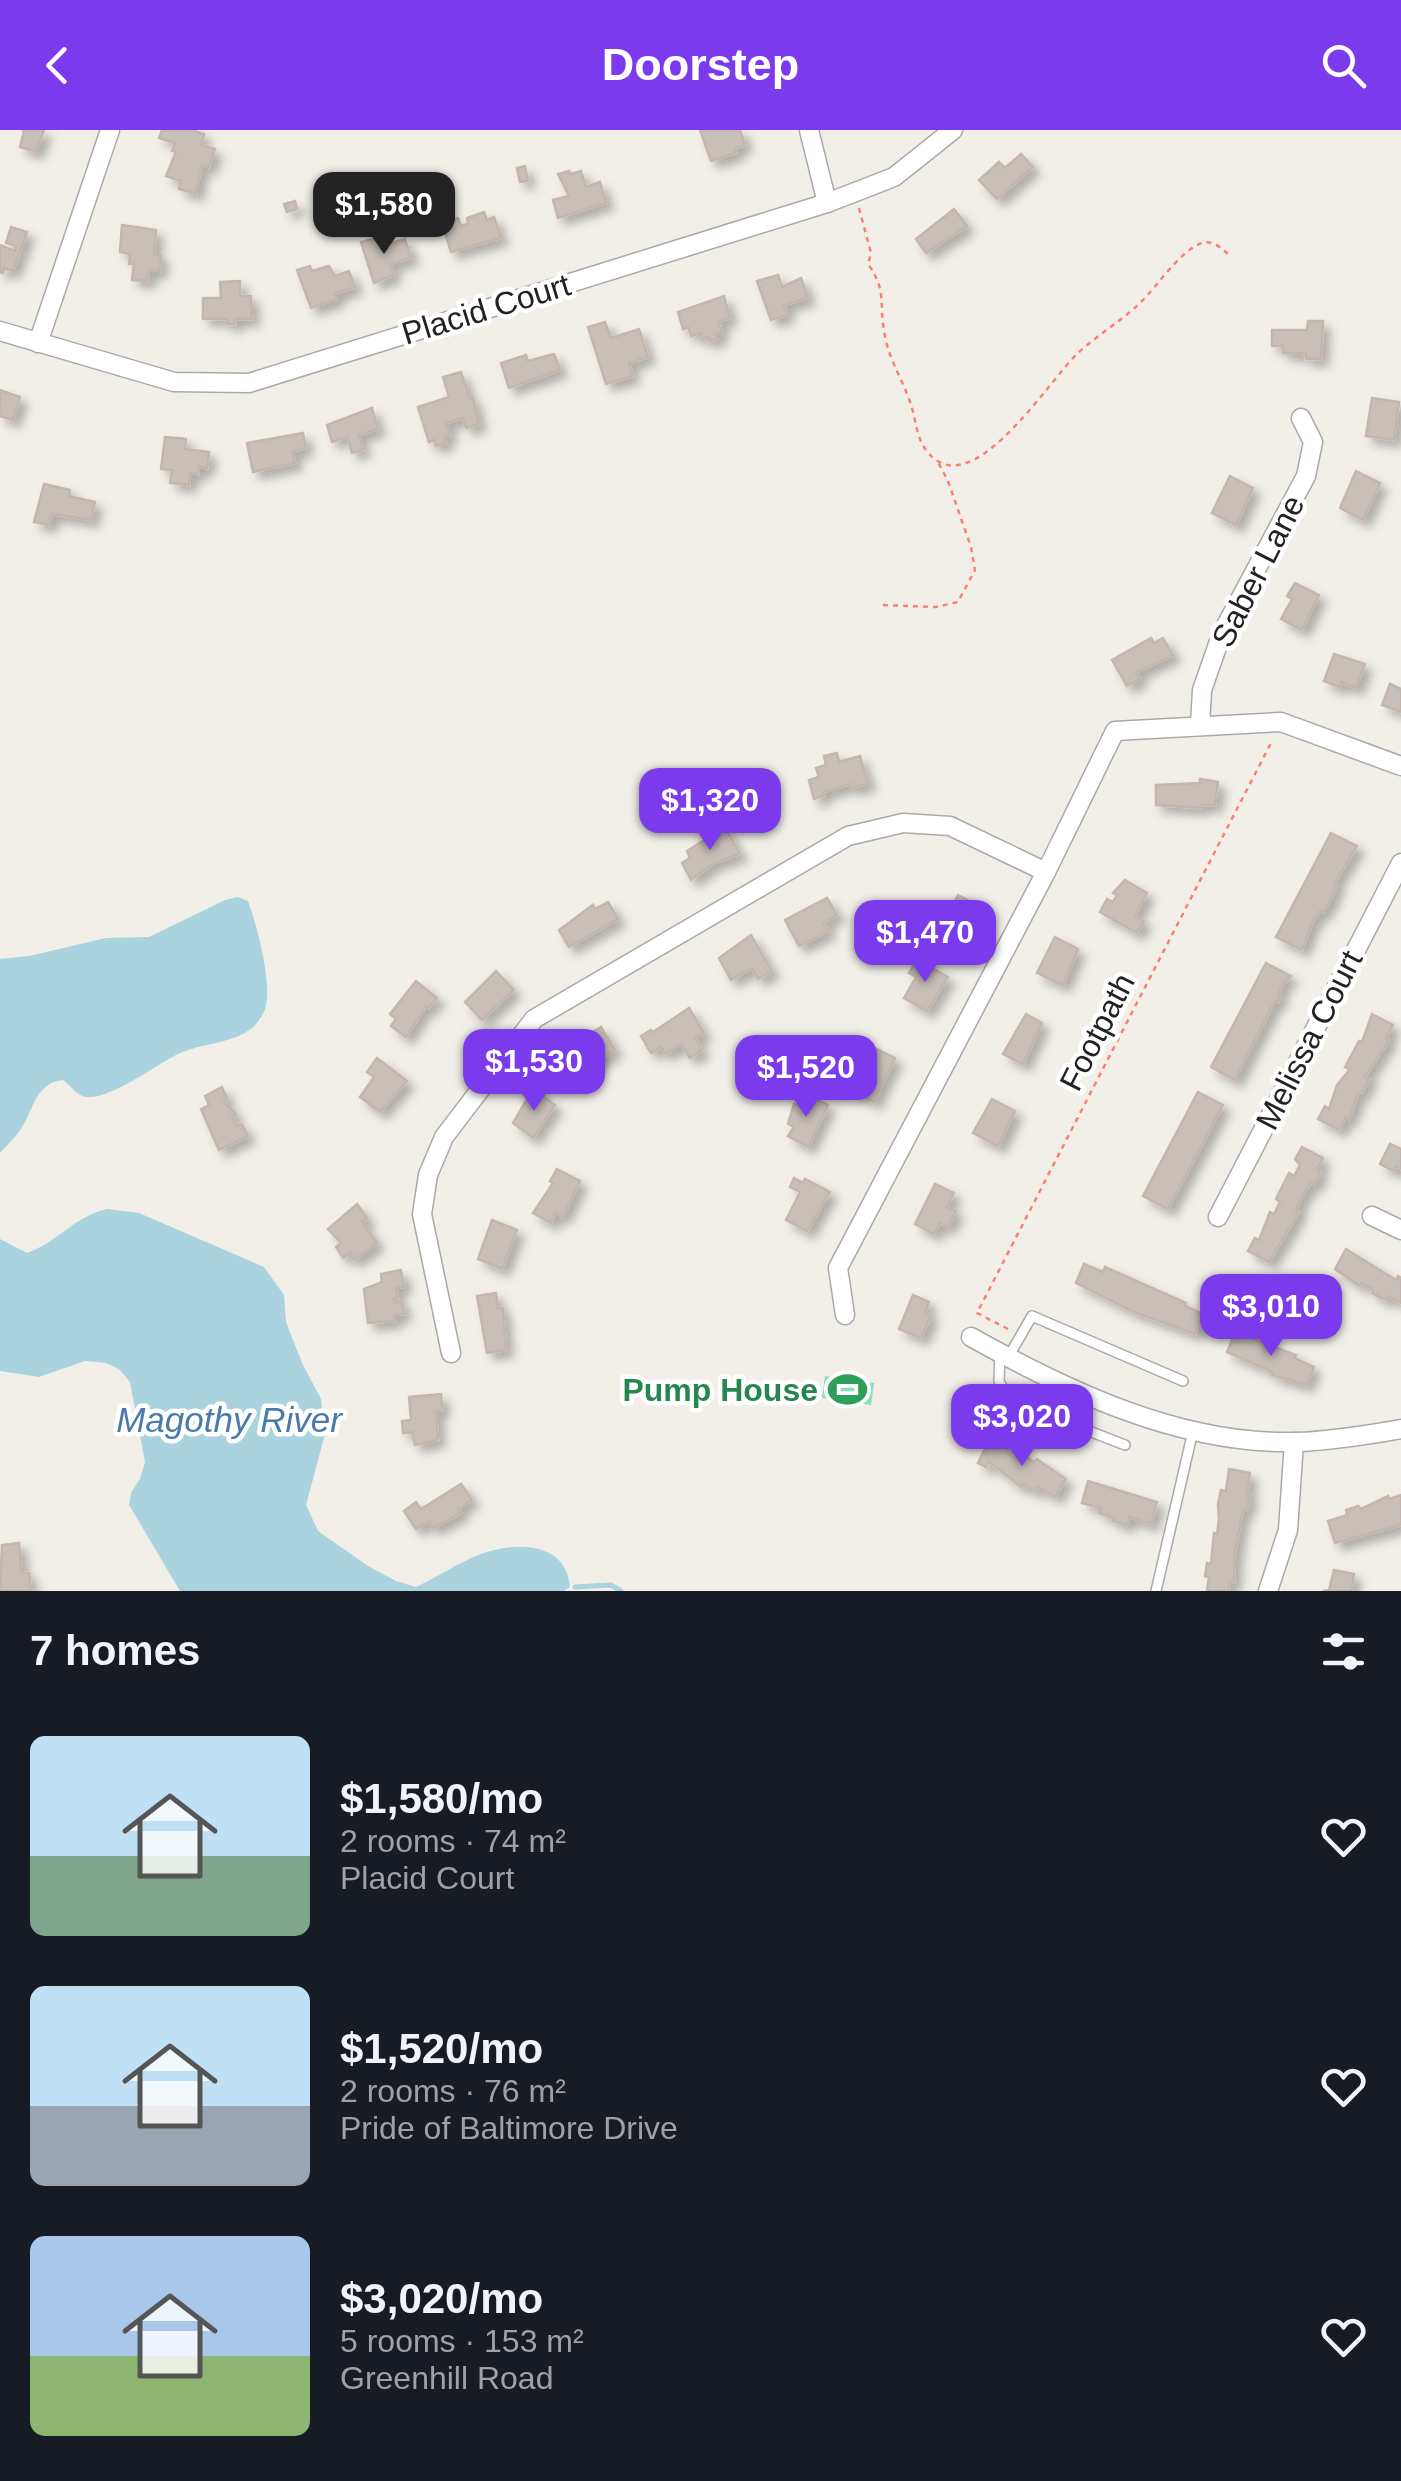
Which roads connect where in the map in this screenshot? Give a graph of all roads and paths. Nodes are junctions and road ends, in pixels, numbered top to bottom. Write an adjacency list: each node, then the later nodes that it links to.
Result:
1 (110, 130): 8 (street)
2 (810, 130): 5 (street)
3 (953, 130): 4 (street, Placid Court)
4 (855, 192): 5 (street, Placid Court); 10 (path)
5 (828, 203): 8 (street, Placid Court)
6 (1228, 254): 10 (path)
7 (0, 331): 8 (street, Placid Court)
8 (38, 343)
9 (1302, 418): 12 (street, Saber Lane)
10 (937, 461): 11 (path)
11 (883, 605)
12 (1200, 725): 14 (street); 16 (street)
13 (1272, 740): 21 (path, Footpath)
14 (1401, 766)
15 (1401, 862): 18 (street, Melissa Court)
16 (1046, 872): 20 (street); 23 (street)
17 (1372, 1216): 19 (street)
18 (1218, 1217)
19 (1401, 1230)
20 (844, 1315)
21 (1008, 1329)
22 (971, 1337): 24 (street)
23 (451, 1353)
24 (1004, 1356): 25 (lane); 26 (street); 29 (lane)
25 (1182, 1381)
26 (1194, 1429): 28 (street); 30 (lane)
27 (1401, 1429): 28 (street)
28 (1294, 1442): 31 (street)
29 (1124, 1445)
30 (1156, 1591)
31 (1268, 1591)

